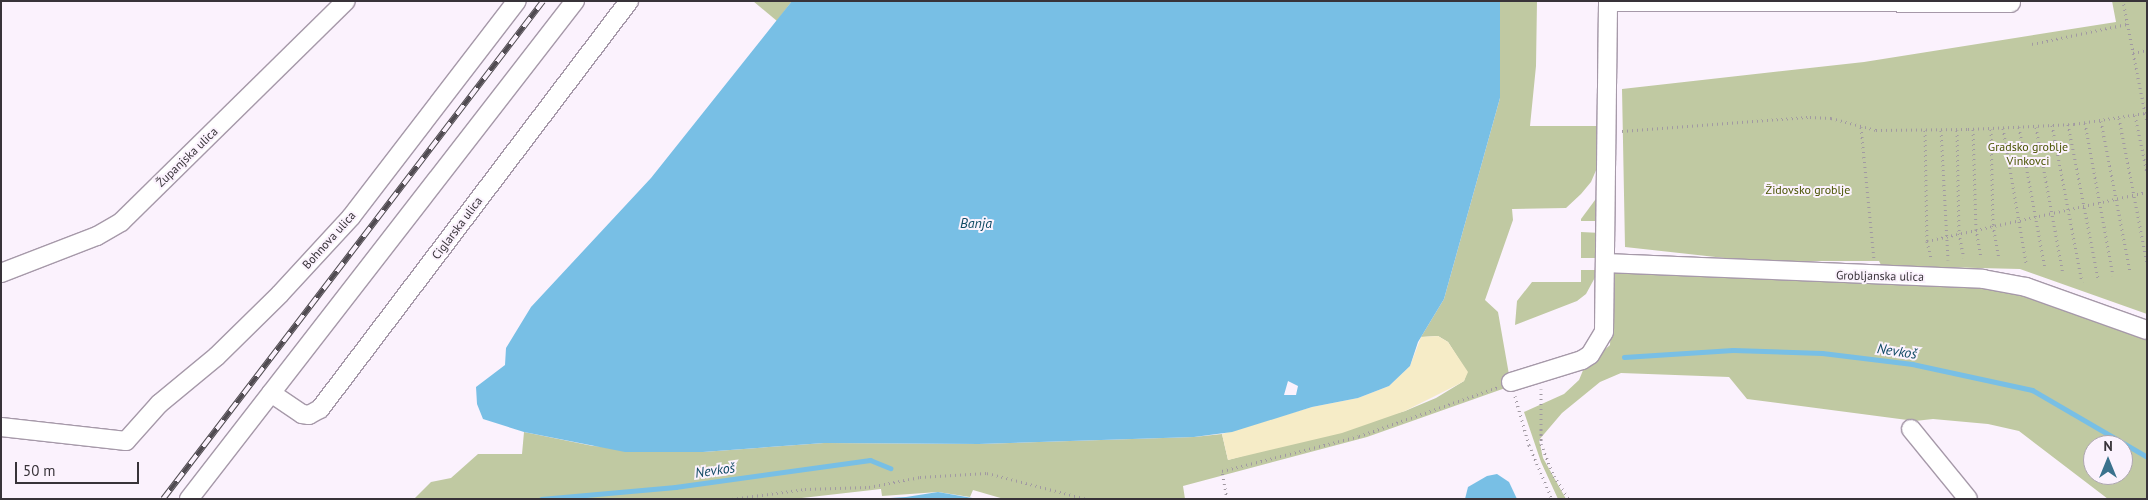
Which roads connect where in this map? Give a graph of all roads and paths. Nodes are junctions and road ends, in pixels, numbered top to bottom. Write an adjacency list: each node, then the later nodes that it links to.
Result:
1 (346, 1): 55 (street, Županjska ulica)
2 (517, 1): 65 (street, Bohnova ulica)
3 (575, 1): 64 (street)
4 (629, 1): 64 (street, Ciglarska ulica)
5 (1608, 1): 7 (street); 29 (street)
6 (2123, 1): 8 (path)
7 (2011, 3)
8 (2128, 24): 9 (path); 11 (path)
9 (2032, 44)
10 (2147, 50): 11 (path)
11 (2133, 53): 12 (path)
12 (2145, 113): 13 (path); 17 (path)
13 (2135, 115): 14 (path); 30 (path)
14 (2119, 118): 15 (path); 32 (path)
15 (2101, 121): 16 (path); 33 (path)
16 (2084, 122): 18 (path); 34 (path)
17 (2147, 122)
18 (2068, 124): 19 (path); 35 (path)
19 (2052, 125): 20 (path); 36 (path)
20 (2036, 126): 22 (path); 37 (path)
21 (1861, 127): 26 (path); 29 (path); 57 (path)
22 (2019, 127): 23 (path); 38 (path)
23 (2003, 128): 25 (path); 39 (path)
24 (1973, 129): 25 (path); 28 (path); 41 (path)
25 (1991, 129): 40 (path)
26 (1925, 130): 27 (path); 44 (path)
27 (1941, 130): 28 (path); 43 (path)
28 (1957, 130): 42 (path)
29 (1606, 132): 50 (street)
30 (2147, 173)
31 (2147, 192): 32 (path)
32 (2135, 194): 33 (path); 52 (path)
33 (2116, 198): 34 (path); 54 (path)
34 (2100, 202): 35 (path); 58 (path)
35 (2084, 205): 36 (path); 59 (path)
36 (2068, 209): 37 (path); 60 (path)
37 (2052, 212): 38 (path); 56 (path)
38 (2035, 216): 39 (path); 53 (path)
39 (2018, 219): 40 (path); 51 (path)
40 (1993, 225): 41 (path); 48 (path)
41 (1976, 229): 42 (path); 47 (path)
42 (1959, 233): 43 (path); 46 (path)
43 (1945, 236): 44 (path); 49 (path)
44 (1927, 240): 45 (path)
45 (1931, 258)
46 (1964, 258)
47 (1982, 258)
48 (1999, 258)
49 (1948, 260)
50 (1605, 263): 57 (street, Grobljanska ulica); 62 (street)
51 (2026, 263)
52 (2147, 263)
53 (2045, 269)
54 (2130, 271)
55 (1, 273)
56 (2063, 274)
57 (1873, 275): 61 (street, Grobljanska ulica)
58 (2113, 275)
59 (2098, 279)
60 (2082, 282)
61 (2147, 330)
62 (1542, 373): 63 (street); 72 (path)
63 (1511, 382): 70 (path); 71 (path)
64 (271, 393): 67 (street)
65 (1, 427)
66 (1911, 429): 73 (street)
67 (189, 499)
68 (732, 499): 69 (path)
69 (1087, 499)
70 (1227, 499)
71 (1552, 499)
72 (1569, 499)
73 (1968, 499)

